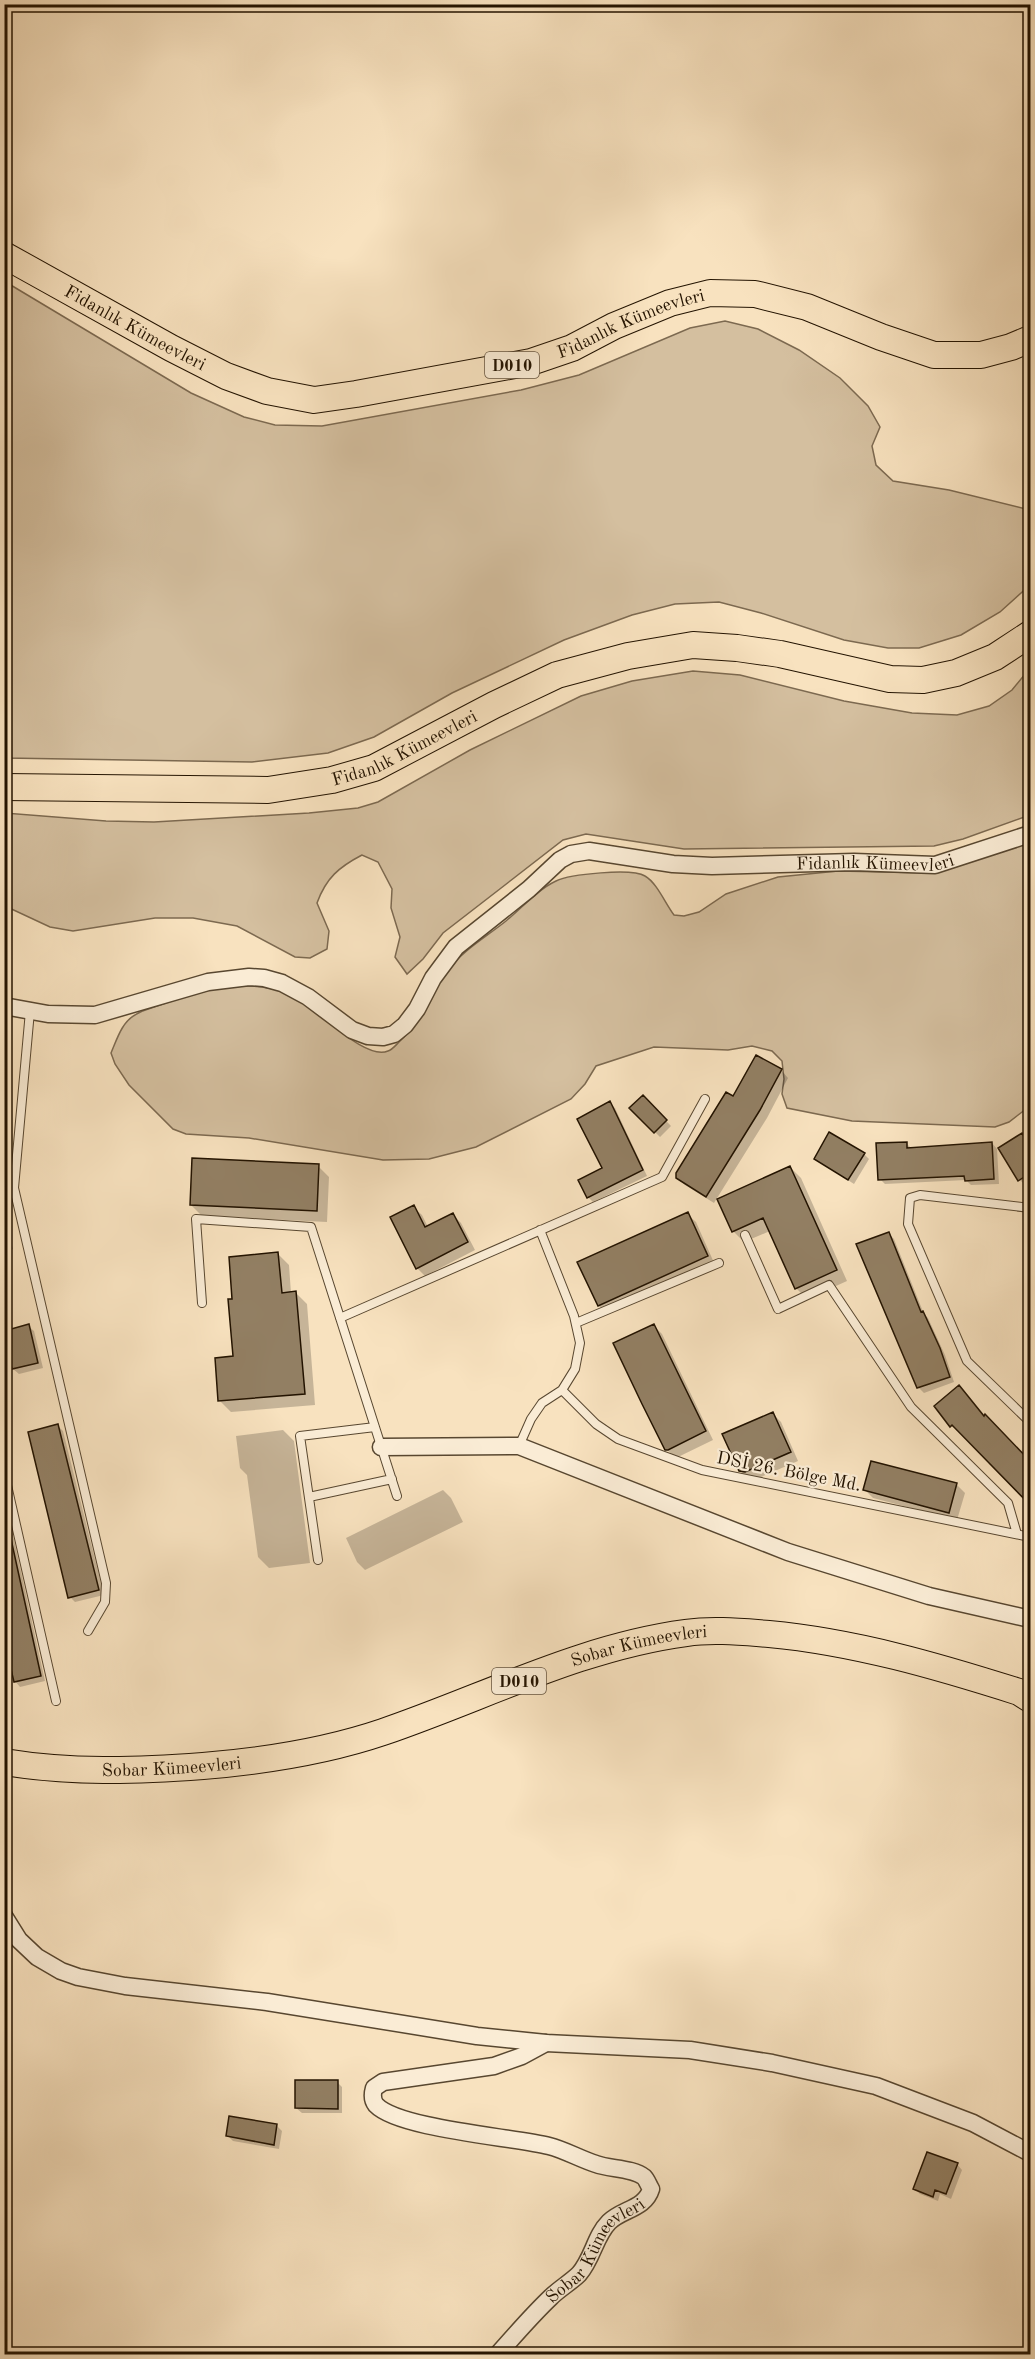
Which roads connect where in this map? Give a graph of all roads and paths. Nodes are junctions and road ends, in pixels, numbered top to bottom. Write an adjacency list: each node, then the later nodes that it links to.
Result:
1 (4, 255): 2 (main road, Fidanlık Kümeevleri / D010)
2 (1030, 339)
3 (1030, 634): 4 (main road, Fidanlık Kümeevleri)
4 (4, 787)
5 (1030, 834): 7 (street, Fidanlık Kümeevleri)
6 (4, 1006): 7 (street, Fidanlık Kümeevleri)
7 (30, 1011): 29 (lane)
8 (705, 1098): 10 (lane)
9 (1030, 1208): 17 (lane)
10 (540, 1230): 14 (lane); 15 (lane)
11 (745, 1235): 25 (lane)
12 (719, 1263): 15 (lane)
13 (202, 1303): 14 (lane)
14 (340, 1318): 18 (lane)
15 (576, 1323): 16 (lane)
16 (562, 1390): 19 (lane); 25 (lane, DSİ 26. Bölge Md.)
17 (1030, 1422)
18 (375, 1427): 20 (lane); 24 (lane)
19 (519, 1446): 20 (street); 28 (street)
20 (381, 1447): 22 (lane)
21 (4, 1472): 31 (lane)
22 (392, 1479): 23 (lane); 24 (lane)
23 (397, 1496)
24 (309, 1497): 27 (lane)
25 (1017, 1534): 26 (lane, DSİ 26. Bölge Md.)
26 (1030, 1537)
27 (318, 1560)
28 (1030, 1619)
29 (88, 1631)
30 (1030, 1699): 32 (main road, Sobar Kümeevleri / D010)
31 (56, 1701)
32 (4, 1762)
33 (4, 1916): 34 (street)
34 (546, 2043): 35 (street); 36 (street, Sobar Kümeevleri)
35 (1030, 2153)
36 (498, 2355)

